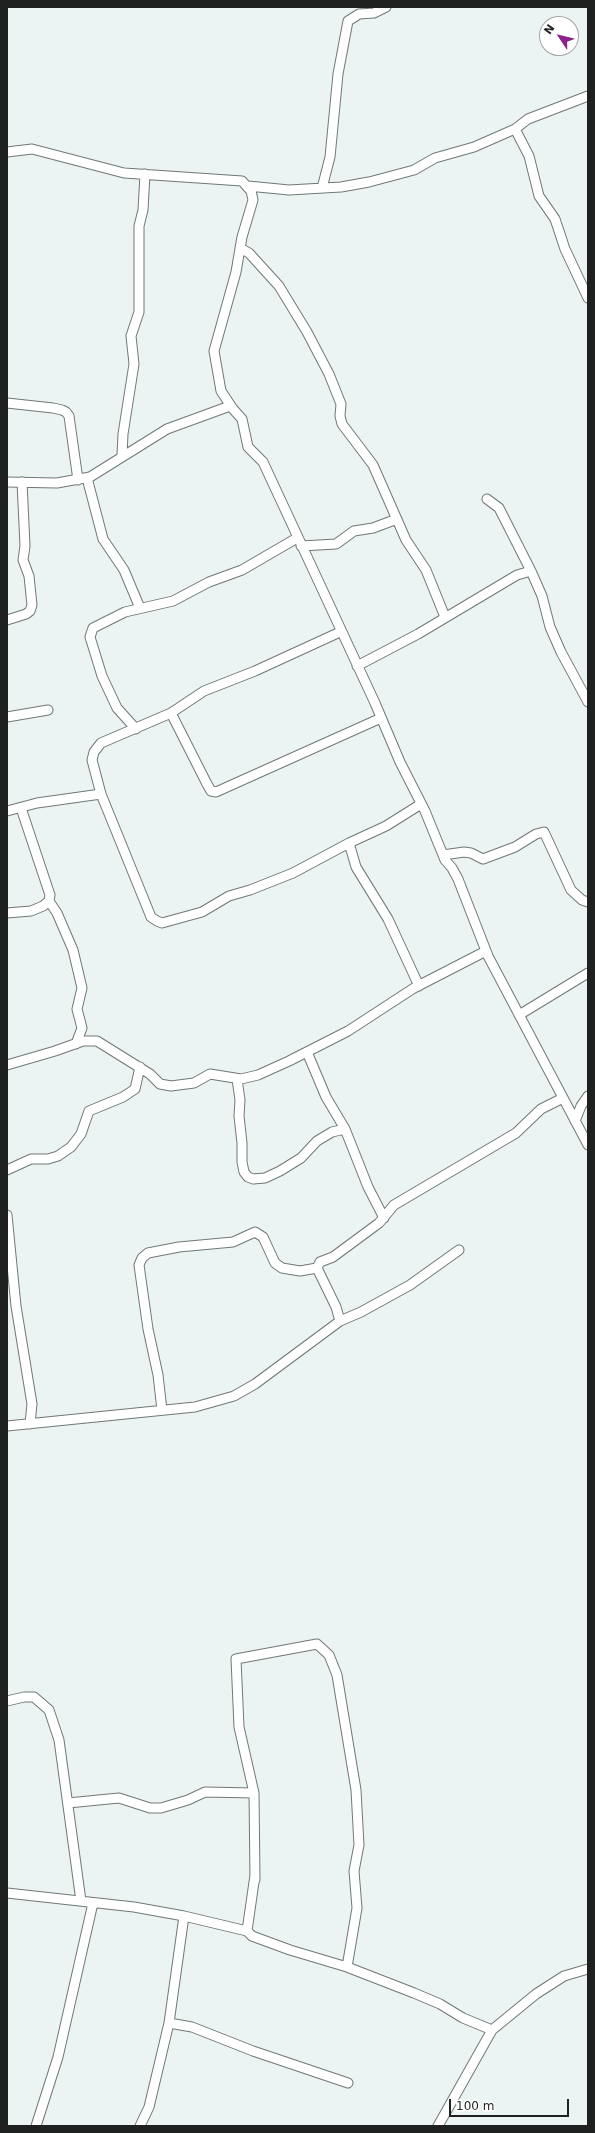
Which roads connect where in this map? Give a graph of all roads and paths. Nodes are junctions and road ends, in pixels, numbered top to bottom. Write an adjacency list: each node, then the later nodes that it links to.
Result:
1 (386, 7): 7 (street)
2 (588, 96): 3 (street)
3 (515, 130): 7 (street); 9 (street)
4 (7, 152): 5 (street)
5 (144, 174): 6 (street); 12 (street)
6 (248, 186): 7 (street); 8 (street)
7 (322, 188)
8 (240, 248): 11 (street); 17 (street)
9 (588, 298)
10 (7, 403): 13 (street)
11 (230, 406): 12 (street); 18 (street)
12 (122, 455): 13 (street)
13 (83, 479): 15 (street); 20 (street)
14 (7, 482): 15 (street)
15 (22, 482): 22 (street)
16 (487, 499): 19 (street)
17 (396, 519): 18 (street); 21 (street)
18 (299, 542): 20 (street); 23 (street)
19 (531, 571): 21 (street); 25 (street)
20 (140, 608): 30 (street)
21 (445, 617): 24 (street)
22 (7, 620)
23 (340, 632): 24 (street); 27 (street)
24 (357, 666): 29 (street)
25 (588, 702)
26 (48, 710): 28 (street)
27 (171, 713): 29 (street); 30 (street)
28 (7, 717)
29 (381, 718): 32 (street)
30 (136, 729): 31 (street)
31 (101, 794): 33 (street); 35 (street)
32 (421, 804): 35 (street); 36 (street)
33 (21, 808): 34 (street); 37 (street)
34 (7, 811)
35 (349, 842): 42 (street)
36 (443, 855): 38 (street); 40 (street)
37 (49, 901): 39 (street); 44 (street)
38 (588, 902)
39 (7, 913)
40 (486, 951): 42 (street); 43 (street)
41 (588, 973): 43 (street)
42 (419, 986): 45 (street)
43 (519, 1015): 50 (street)
44 (76, 1044): 46 (street); 47 (street)
45 (307, 1052): 48 (street); 52 (street)
46 (7, 1065)
47 (140, 1068): 48 (street); 54 (street)
48 (237, 1079): 52 (street)
49 (588, 1096): 51 (street)
50 (563, 1098): 51 (street); 56 (street)
51 (575, 1121): 53 (street)
52 (345, 1129): 56 (street)
53 (588, 1145)
54 (7, 1170)
55 (7, 1214): 61 (street)
56 (384, 1218): 58 (street)
57 (459, 1250): 59 (street)
58 (317, 1268): 59 (street); 60 (street)
59 (340, 1321): 60 (street)
60 (162, 1410): 61 (street)
61 (30, 1424): 62 (street)
62 (7, 1426)
63 (7, 1701): 65 (street)
64 (254, 1793): 65 (street); 70 (street); 71 (street)
65 (68, 1803): 67 (street)
66 (7, 1893): 67 (street)
67 (81, 1901): 68 (street)
68 (93, 1903): 69 (street); 76 (street)
69 (184, 1916): 70 (street); 73 (street)
70 (247, 1931): 71 (street)
71 (347, 1967): 74 (street)
72 (588, 1969): 74 (street)
73 (168, 2023): 75 (street); 77 (street)
74 (492, 2030): 78 (street)
75 (348, 2083)
76 (36, 2126)
77 (140, 2126)
78 (438, 2126)

